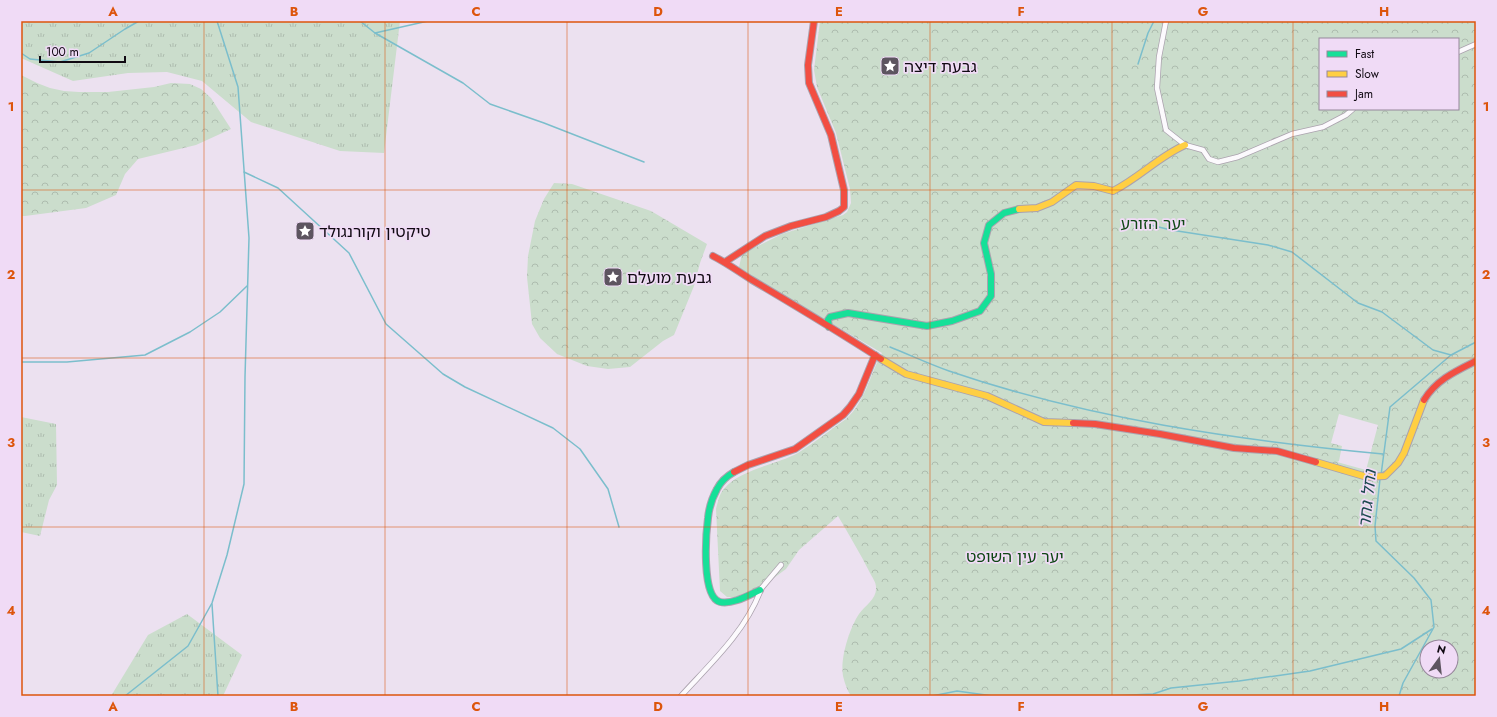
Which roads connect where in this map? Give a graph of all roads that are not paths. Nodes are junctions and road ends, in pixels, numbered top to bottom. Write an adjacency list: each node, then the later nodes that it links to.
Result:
1 (814, 21): 8 (street)
2 (1166, 21): 6 (street)
3 (1476, 44): 4 (street)
4 (1459, 52)
5 (1352, 110): 6 (street)
6 (1185, 145): 9 (street)
7 (712, 256): 8 (street)
8 (725, 262): 9 (street)
9 (829, 327): 10 (street)
10 (875, 355): 11 (street); 13 (street)
11 (1476, 361)
12 (781, 565): 13 (street)
13 (760, 591): 14 (street)
14 (681, 696)

